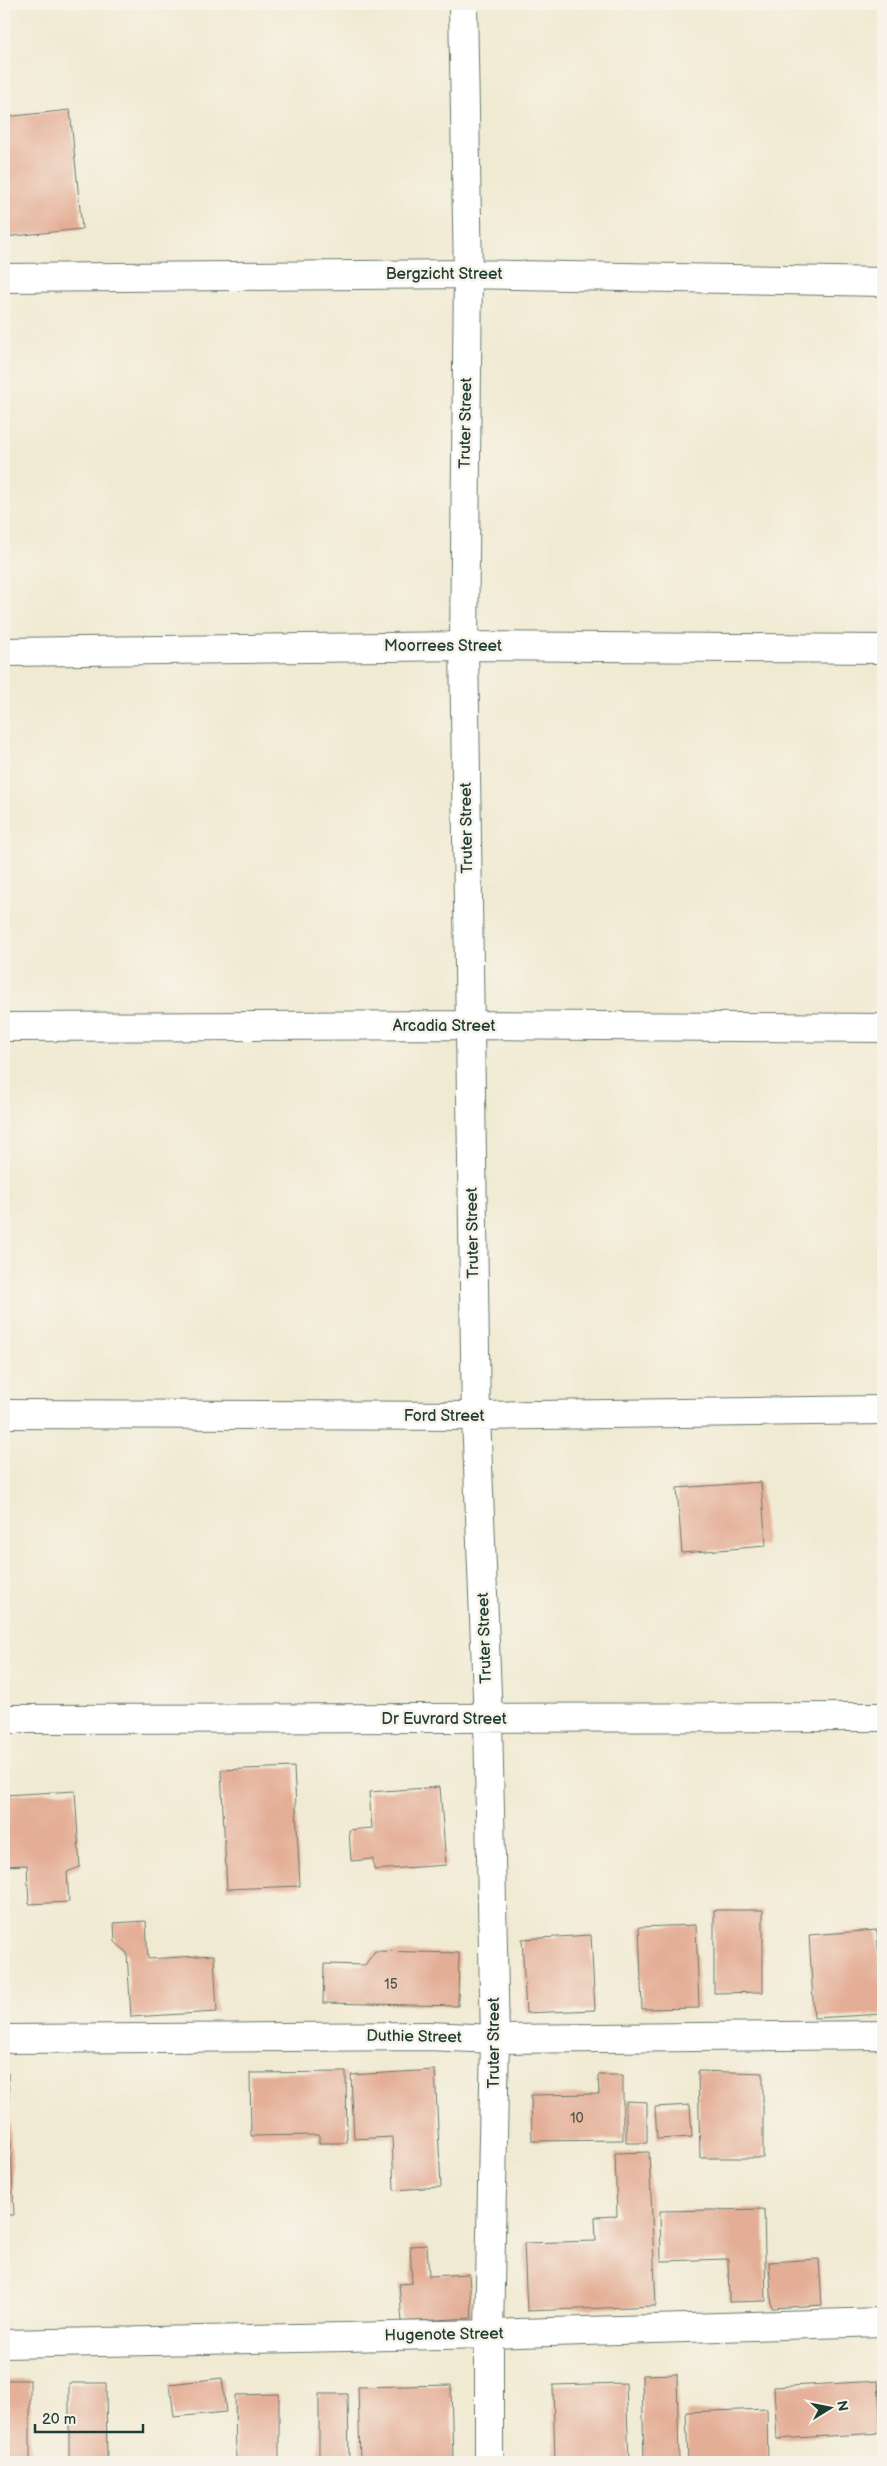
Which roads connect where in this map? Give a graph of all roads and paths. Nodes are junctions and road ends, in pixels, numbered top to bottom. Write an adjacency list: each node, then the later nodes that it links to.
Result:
1 (463, 4): 2 (street, Truter Street)
2 (468, 274): 3 (street, Bergzicht Street); 4 (street, Bergzicht Street); 5 (street, Truter Street)
3 (4, 278)
4 (883, 282)
5 (464, 646): 6 (street, Moorrees Street); 7 (street, Moorrees Street); 8 (street, Truter Street)
6 (883, 650)
7 (4, 652)
8 (470, 1026): 9 (street, Arcadia Street); 10 (street, Arcadia Street); 13 (street, Truter Street)
9 (4, 1027)
10 (883, 1028)
11 (883, 1410): 13 (street, Ford Street)
12 (4, 1414): 13 (street, Ford Street)
13 (476, 1416): 16 (street, Truter Street)
14 (883, 1717): 16 (street, Dr Euvrard Street)
15 (4, 1719): 16 (street, Dr Euvrard Street)
16 (488, 1720): 19 (street, Truter Street)
17 (883, 2035): 19 (street, Duthie Street)
18 (4, 2039): 19 (street, Duthie Street)
19 (495, 2039): 21 (street, Truter Street)
20 (883, 2322): 21 (street, Hugenote Street)
21 (489, 2334): 22 (street, Hugenote Street); 23 (street, Truter Street)
22 (4, 2344)
23 (489, 2462)

